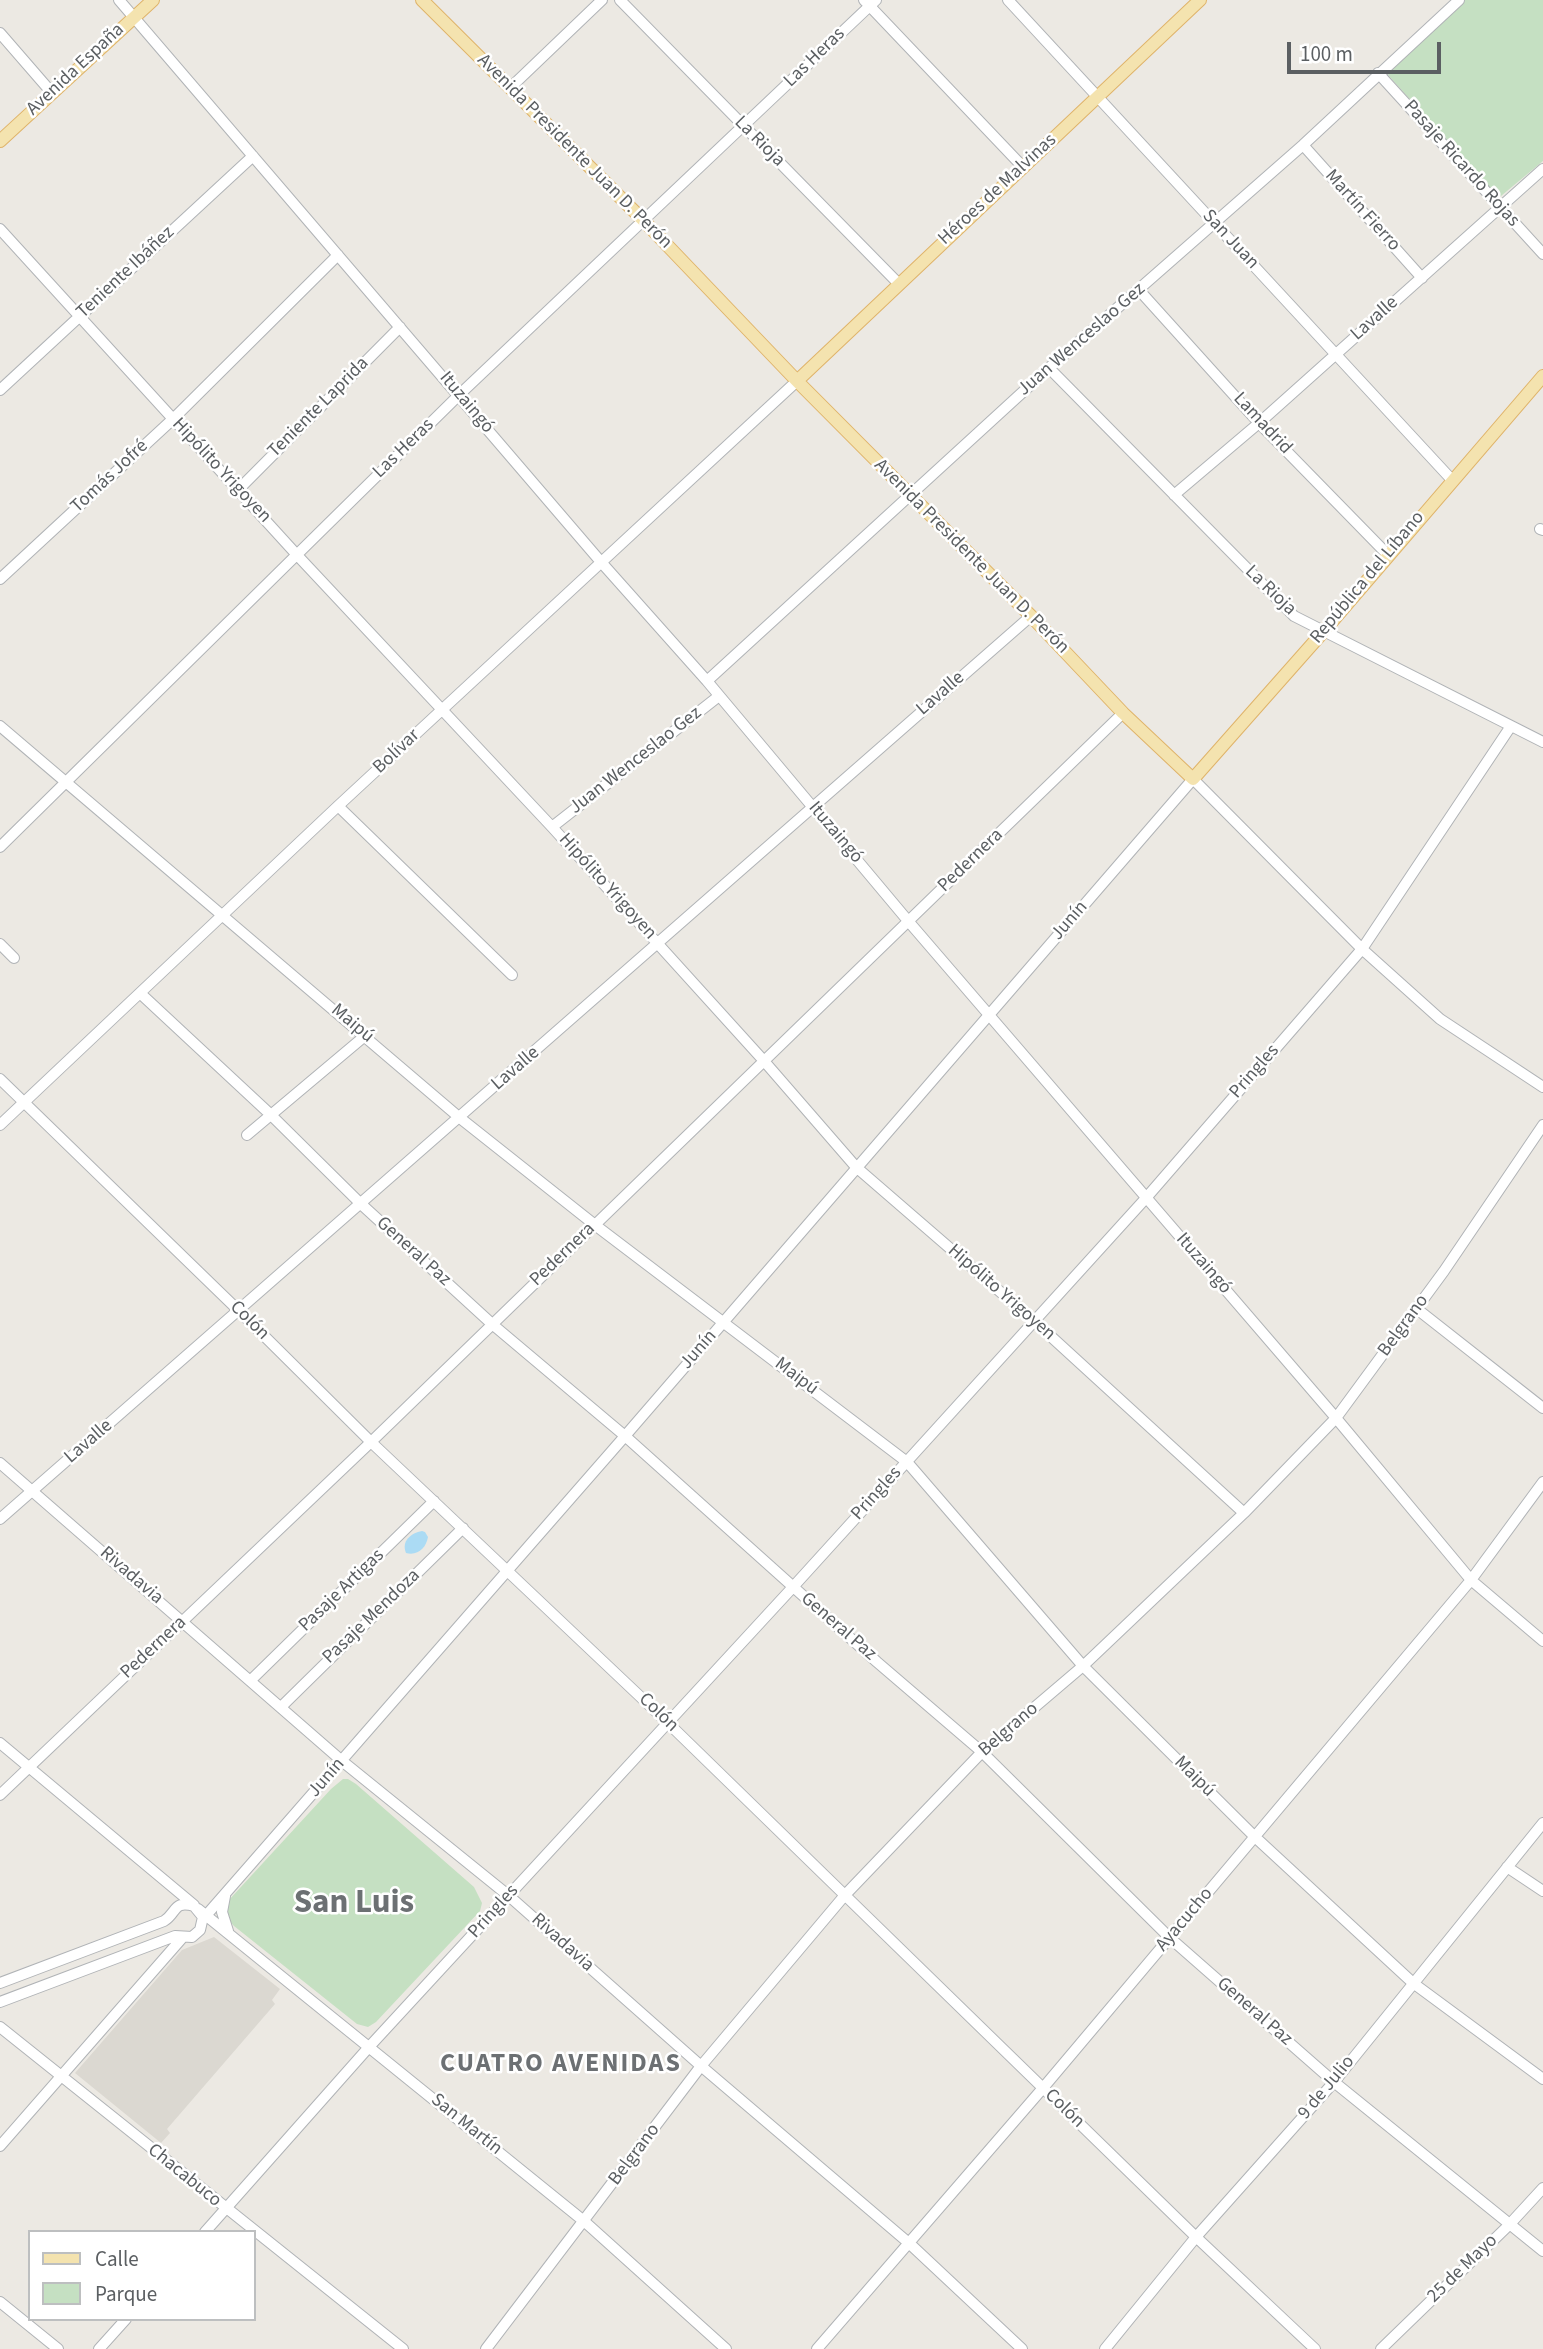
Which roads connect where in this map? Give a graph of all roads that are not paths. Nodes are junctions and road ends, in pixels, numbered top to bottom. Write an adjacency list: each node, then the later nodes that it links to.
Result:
1 (119, 0): 10 (street, Ituzaingó)
2 (153, 0): 10 (main road, Avenida España)
3 (422, 0): 13 (main road, Avenida Presidente Juan D. Perón)
4 (602, 0): 13 (street)
5 (620, 0): 16 (street, La Rioja)
6 (1008, 0): 15 (street, San Juan)
7 (1200, 0): 15 (main road, Héroes de Malvinas)
8 (1459, 0): 12 (street, Juan Wenceslao Gez)
9 (870, 2): 16 (street, Las Heras); 20 (street)
10 (134, 18): 14 (main road, Avenida España); 19 (street, Ituzaingó)
11 (0, 33): 14 (street)
12 (1378, 73): 18 (street, Juan Wenceslao Gez); 22 (street, Pasaje Ricardo Rojas)
13 (510, 88): 23 (main road, Avenida Presidente Juan D. Perón)
14 (52, 93): 17 (main road, Avenida España)
15 (1097, 97): 20 (main road, Héroes de Malvinas); 24 (street, San Juan)
16 (743, 127): 23 (street, Las Heras); 29 (street, La Rioja)
17 (0, 141)
18 (1303, 145): 24 (street, Juan Wenceslao Gez); 28 (street, Martín Fierro)
19 (253, 156): 27 (street, Ituzaingó); 31 (street, Teniente Ibáñez)
20 (1023, 166): 29 (main road, Héroes de Malvinas)
21 (1543, 169): 22 (street, Lavalle)
22 (1500, 207): 26 (street, Pasaje Ricardo Rojas); 28 (street, Lavalle)
23 (644, 220): 36 (main road, Avenida Presidente Juan D. Perón); 38 (street, Las Heras)
24 (1214, 223): 30 (street, Juan Wenceslao Gez); 33 (street, San Juan)
25 (0, 229): 31 (street, Hipólito Yrigoyen)
26 (1543, 254)
27 (338, 255): 32 (street, Ituzaingó); 39 (street, Tomás Jofré)
28 (1422, 278): 33 (street, Lavalle)
29 (898, 283): 36 (main road, Héroes de Malvinas)
30 (1139, 290): 34 (street, Juan Wenceslao Gez); 40 (street, Lamadrid)
31 (78, 317): 37 (street, Teniente Ibáñez); 39 (street, Hipólito Yrigoyen)
32 (400, 327): 38 (street, Ituzaingó); 42 (street, Teniente Laprida)
33 (1336, 355): 40 (street, Lavalle); 41 (street, San Juan)
34 (1049, 368): 43 (street, Juan Wenceslao Gez); 44 (street, La Rioja)
35 (1543, 376): 41 (main road, República del Líbano)
36 (797, 381): 43 (main road, Avenida Presidente Juan D. Perón); 47 (street, Bolívar)
37 (0, 390)
38 (459, 395): 45 (street, Las Heras); 47 (street, Ituzaingó)
39 (173, 419): 42 (street, Hipólito Yrigoyen); 48 (street, Tomás Jofré)
40 (1259, 423): 44 (street, Lavalle); 46 (street, Lamadrid)
41 (1452, 481): 46 (main road, República del Líbano)
42 (239, 489): 45 (street, Hipólito Yrigoyen)
43 (910, 495): 49 (main road, Avenida Presidente Juan D. Perón); 51 (street, Juan Wenceslao Gez)
44 (1174, 495): 50 (street, La Rioja)
45 (297, 555): 53 (street, Hipólito Yrigoyen); 59 (street, Las Heras)
46 (1388, 555): 50 (main road, República del Líbano)
47 (601, 562): 51 (street, Ituzaingó); 53 (street, Bolívar)
48 (0, 579)
49 (1031, 616): 54 (main road, Avenida Presidente Juan D. Perón); 61 (street, Lavalle)
50 (1323, 632): 56 (street, La Rioja); 58 (main road, República del Líbano)
51 (706, 681): 52 (street, Ituzaingó)
52 (719, 696): 61 (street, Ituzaingó); 62 (street, Juan Wenceslao Gez)
53 (442, 710): 60 (street, Bolívar); 62 (street, Hipólito Yrigoyen)
54 (1124, 713): 58 (main road, Avenida Presidente Juan D. Perón); 65 (street, Pedernera)
55 (0, 726): 59 (street, Maipú)
56 (1511, 726): 57 (street, La Rioja); 68 (street, Pringles)
57 (1543, 742)
58 (1193, 779): 68 (street, Avenida Presidente Juan D. Perón); 72 (street, Junín)
59 (66, 782): 63 (street, Las Heras); 64 (street, Maipú)
60 (338, 806): 64 (street, Bolívar); 70 (street)
61 (812, 806): 65 (street, Ituzaingó); 67 (street, Lavalle)
62 (552, 827): 67 (street, Hipólito Yrigoyen)
63 (0, 847)
64 (221, 916): 71 (street, Bolívar); 73 (street, Maipú)
65 (909, 922): 72 (street, Ituzaingó); 74 (street, Pedernera)
66 (0, 944): 69 (street)
67 (658, 944): 74 (street, Hipólito Yrigoyen); 79 (street, Lavalle)
68 (1362, 948): 76 (street, Avenida Presidente Juan D. Perón); 84 (street, Pringles)
69 (14, 958)
70 (512, 975)
71 (141, 994): 77 (street, Bolívar); 78 (street, General Paz)
72 (989, 1015): 83 (street, Junín); 84 (street, Ituzaingó)
73 (366, 1035): 78 (street); 79 (street, Maipú)
74 (764, 1060): 83 (street, Hipólito Yrigoyen); 86 (street, Pedernera)
75 (0, 1079): 77 (street, Colón)
76 (1543, 1087)
77 (24, 1102): 80 (street, Bolívar); 88 (street, Colón)
78 (271, 1115): 82 (street); 85 (street, General Paz)
79 (460, 1118): 85 (street, Lavalle); 86 (street, Maipú)
80 (0, 1125)
81 (1543, 1125): 87 (street, Belgrano)
82 (247, 1135)
83 (856, 1167): 89 (street, Junín); 90 (street, Hipólito Yrigoyen)
84 (1146, 1198): 90 (street, Pringles); 93 (street, Ituzaingó)
85 (361, 1204): 88 (street, Lavalle); 91 (street, General Paz)
86 (595, 1225): 89 (street, Maipú); 91 (street, Pedernera)
87 (1417, 1309): 92 (street); 93 (street, Belgrano)
88 (240, 1312): 95 (street, Colón); 99 (street, Lavalle)
89 (723, 1321): 94 (street, Junín); 96 (street, Maipú)
90 (1034, 1321): 96 (street, Pringles); 101 (street, Hipólito Yrigoyen)
91 (492, 1324): 94 (street, General Paz); 95 (street, Pedernera)
92 (1543, 1408)
93 (1336, 1418): 101 (street, Belgrano); 105 (street, Ituzaingó)
94 (625, 1436): 104 (street, Junín); 106 (street, General Paz)
95 (371, 1442): 100 (street, Colón); 107 (street, Pedernera)
96 (907, 1461): 106 (street, Pringles); 109 (street, Maipú)
97 (0, 1463): 99 (street, Rivadavia)
98 (1543, 1482): 105 (street, Ayacucho)
99 (32, 1491): 102 (street, Lavalle); 107 (street, Rivadavia)
100 (434, 1501): 103 (street, Colón); 110 (street, Pasaje Artigas)
101 (1244, 1513): 109 (street, Belgrano)
102 (0, 1519)
103 (463, 1528): 104 (street, Colón); 111 (street, Pasaje Mendoza)
104 (508, 1569): 112 (street, Colón); 115 (street, Junín)
105 (1471, 1580): 108 (street, Ituzaingó); 119 (street, Ayacucho)
106 (793, 1587): 112 (street, Pringles); 114 (street, General Paz)
107 (183, 1621): 110 (street, Rivadavia); 116 (street, Pedernera)
108 (1543, 1641)
109 (1083, 1667): 114 (street, Belgrano); 119 (street, Maipú)
110 (251, 1680): 111 (street, Rivadavia)
111 (281, 1707): 115 (street, Rivadavia)
112 (667, 1722): 123 (street, Colón); 124 (street, Pringles)
113 (0, 1743): 116 (street, San Martín)
114 (982, 1752): 123 (street, Belgrano); 128 (street, General Paz)
115 (342, 1760): 121 (street, Junín); 124 (street, Rivadavia)
116 (29, 1768): 117 (street, Pedernera); 125 (street, San Martín)
117 (0, 1795)
118 (1543, 1823): 120 (street, 9 de Julio)
119 (1255, 1837): 128 (street, Ayacucho); 130 (street, Maipú)
120 (1507, 1867): 122 (street); 130 (street, 9 de Julio)
121 (228, 1891): 125 (street, Junín); 126 (street)
122 (1543, 1892)
123 (845, 1895): 134 (street, Belgrano); 138 (street, Colón)
124 (509, 1896): 133 (street, Pringles); 134 (street, Rivadavia)
125 (201, 1912): 126 (street, San Martín); 127 (street, Junín); 129 (street)
126 (229, 1933): 133 (street, San Martín)
127 (183, 1937): 131 (street); 135 (street)
128 (1170, 1938): 137 (street, General Paz); 138 (street, Ayacucho)
129 (0, 1983)
130 (1413, 1983): 136 (street, Maipú); 137 (street, 9 de Julio)
131 (0, 2002)
132 (0, 2027): 135 (street, Chacabuco)
133 (369, 2047): 141 (street, Pringles); 142 (street, San Martín)
134 (701, 2066): 142 (street, Belgrano); 148 (street, Rivadavia)
135 (62, 2075): 139 (street); 141 (street, Chacabuco)
136 (1543, 2079)
137 (1334, 2082): 143 (street, General Paz); 147 (street, 9 de Julio)
138 (1043, 2088): 147 (street, Colón); 148 (street, Ayacucho)
139 (0, 2146)
140 (1543, 2188): 143 (street, 25 de Mayo)
141 (226, 2209): 144 (street, Pringles); 145 (street, Chacabuco)
142 (584, 2222): 155 (street, Belgrano); 156 (street, San Martín)
143 (1509, 2225): 149 (street, General Paz); 161 (street, 25 de Mayo)
144 (207, 2230)
145 (253, 2230)
146 (256, 2233): 154 (street, Chacabuco)
147 (1196, 2237): 159 (street, 9 de Julio); 160 (street, Colón)
148 (910, 2244): 157 (street, Ayacucho); 158 (street, Rivadavia)
149 (1543, 2251)
150 (0, 2302): 152 (street)
151 (124, 2321): 153 (street)
152 (58, 2349)
153 (99, 2349)
154 (403, 2349)
155 (486, 2349)
156 (726, 2349)
157 (817, 2349)
158 (1022, 2349)
159 (1105, 2349)
160 (1315, 2349)
161 (1381, 2349)

